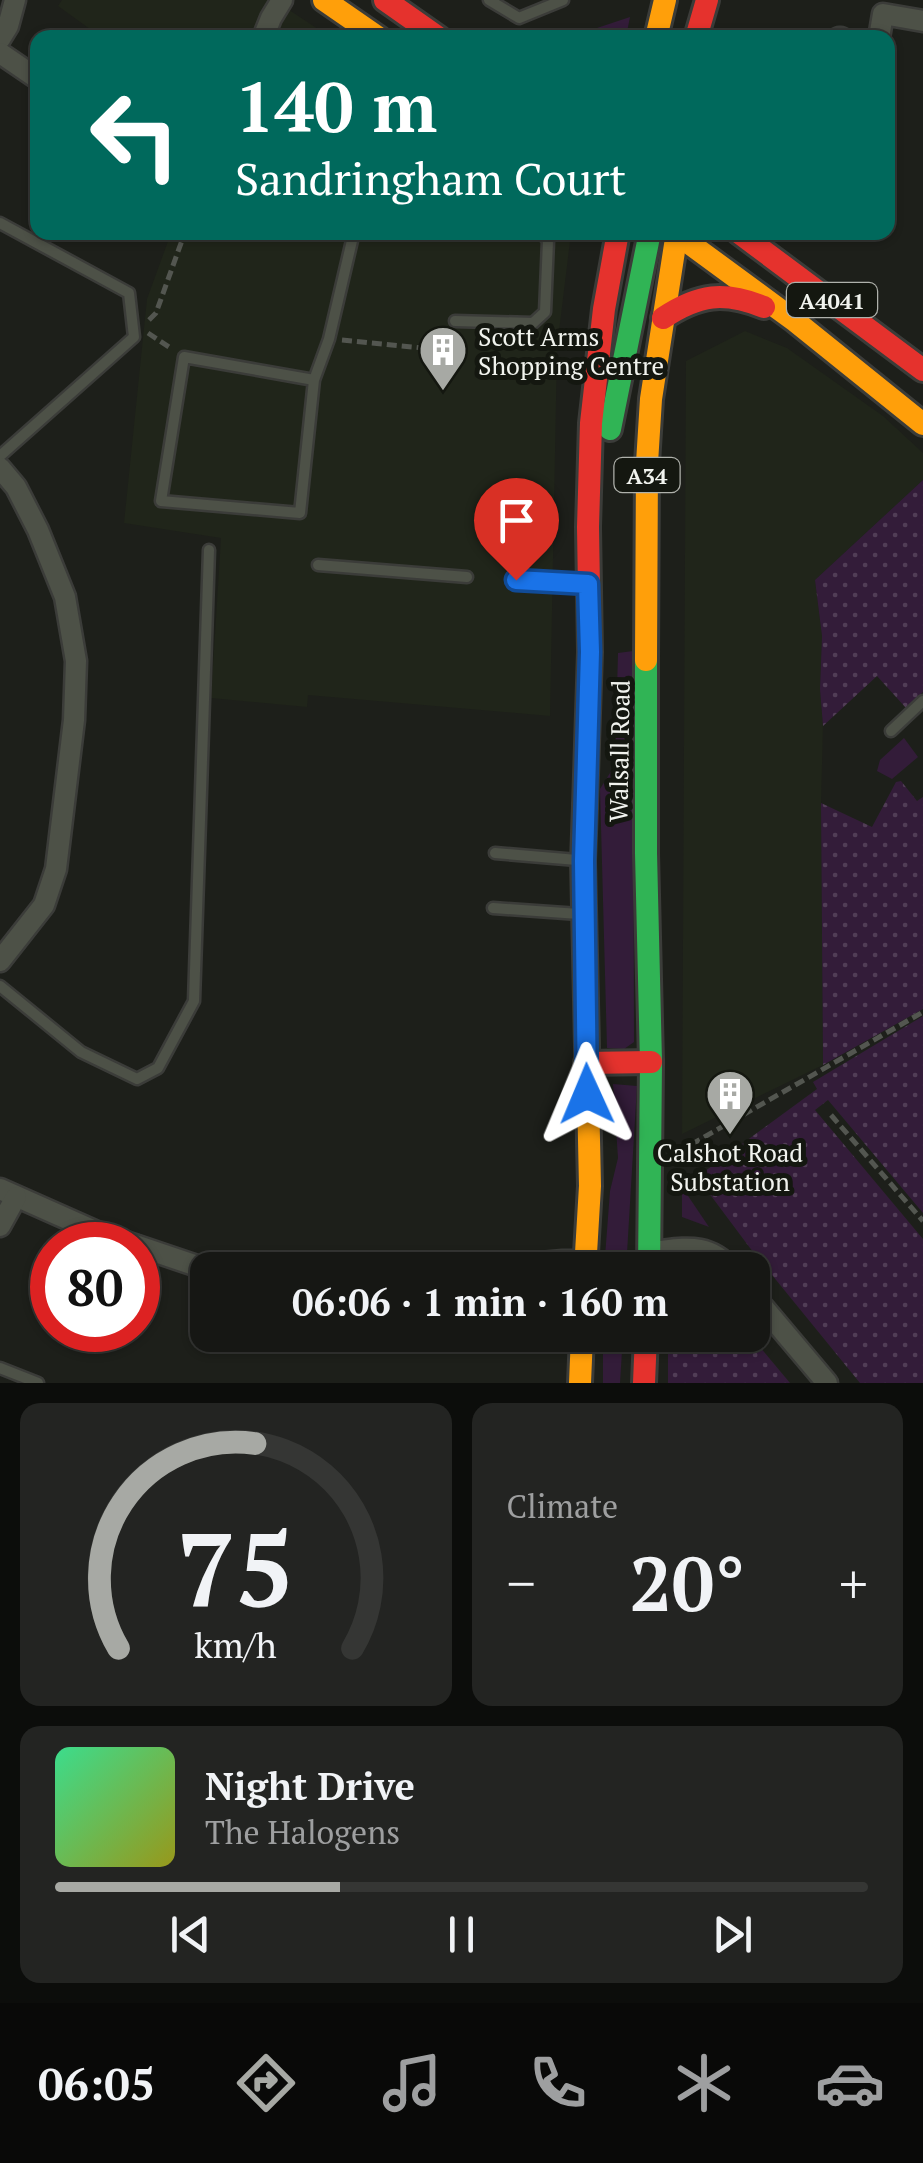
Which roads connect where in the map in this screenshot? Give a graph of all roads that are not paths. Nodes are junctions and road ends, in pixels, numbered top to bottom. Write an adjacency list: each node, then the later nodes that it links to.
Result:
1 (15, 0): 18 (street)
2 (282, 0): 11 (street)
3 (324, 0): 12 (highway)
4 (385, 0): 13 (highway)
5 (490, 0): 6 (lane)
6 (563, 0)
7 (665, 0): 14 (highway)
8 (707, 0): 15 (highway)
9 (720, 0): 16 (highway)
10 (923, 21): 17 (street)
11 (267, 30)
12 (367, 30)
13 (425, 30)
14 (658, 30)
15 (698, 30)
16 (715, 30)
17 (880, 30)
18 (0, 39)
19 (0, 53): 20 (street)
20 (30, 74)
21 (0, 223): 22 (lane)
22 (30, 239)
23 (31, 240): 38 (lane)
24 (352, 240): 35 (lane)
25 (547, 240): 32 (lane)
26 (617, 240): 40 (highway, Walsall Road / A34)
27 (648, 240): 40 (highway, Walsall Road / A34)
28 (675, 240): 31 (highway, Walsall Road / A34)
29 (685, 240): 33 (highway, A4041)
30 (749, 240): 34 (highway, A4041)
31 (663, 318): 33 (highway); 46 (highway, Walsall Road / A34)
32 (455, 321)
33 (795, 321): 36 (highway, A4041)
34 (922, 369): 36 (highway)
35 (314, 380): 35 (lane)
36 (894, 400): 37 (highway, A4041)
37 (923, 424)
38 (0, 456)
39 (0, 468): 54 (street)
40 (588, 527): 45 (highway, Walsall Road / A34)
41 (209, 550): 55 (lane)
42 (318, 565): 43 (lane)
43 (467, 577)
44 (516, 580): 45 (lane)
45 (588, 584): 47 (highway, Walsall Road / A34)
46 (648, 633): 47 (highway); 56 (highway, Walsall Road / A34)
47 (590, 652): 51 (highway, Walsall Road / A34)
48 (923, 702): 49 (lane)
49 (891, 730)
50 (495, 853): 51 (lane)
51 (584, 861): 53 (highway, Walsall Road / A34)
52 (493, 908): 53 (lane)
53 (584, 914): 57 (highway, Walsall Road / A34)
54 (0, 961)
55 (0, 986)
56 (651, 1062): 57 (highway); 62 (highway, Walsall Road / A34)
57 (586, 1063): 61 (highway, Walsall Road / A34)
58 (8, 1193): 59 (street); 60 (street)
59 (74, 1222)
60 (0, 1226)
61 (587, 1252)
62 (650, 1252)
63 (675, 1252): 64 (street)
64 (705, 1252)
65 (160, 1253): 66 (street)
66 (190, 1263)
67 (770, 1315): 74 (street)
68 (581, 1352): 72 (highway)
69 (645, 1352): 73 (highway)
70 (0, 1368): 71 (lane)
71 (38, 1383)
72 (580, 1383)
73 (644, 1383)
74 (828, 1383)

